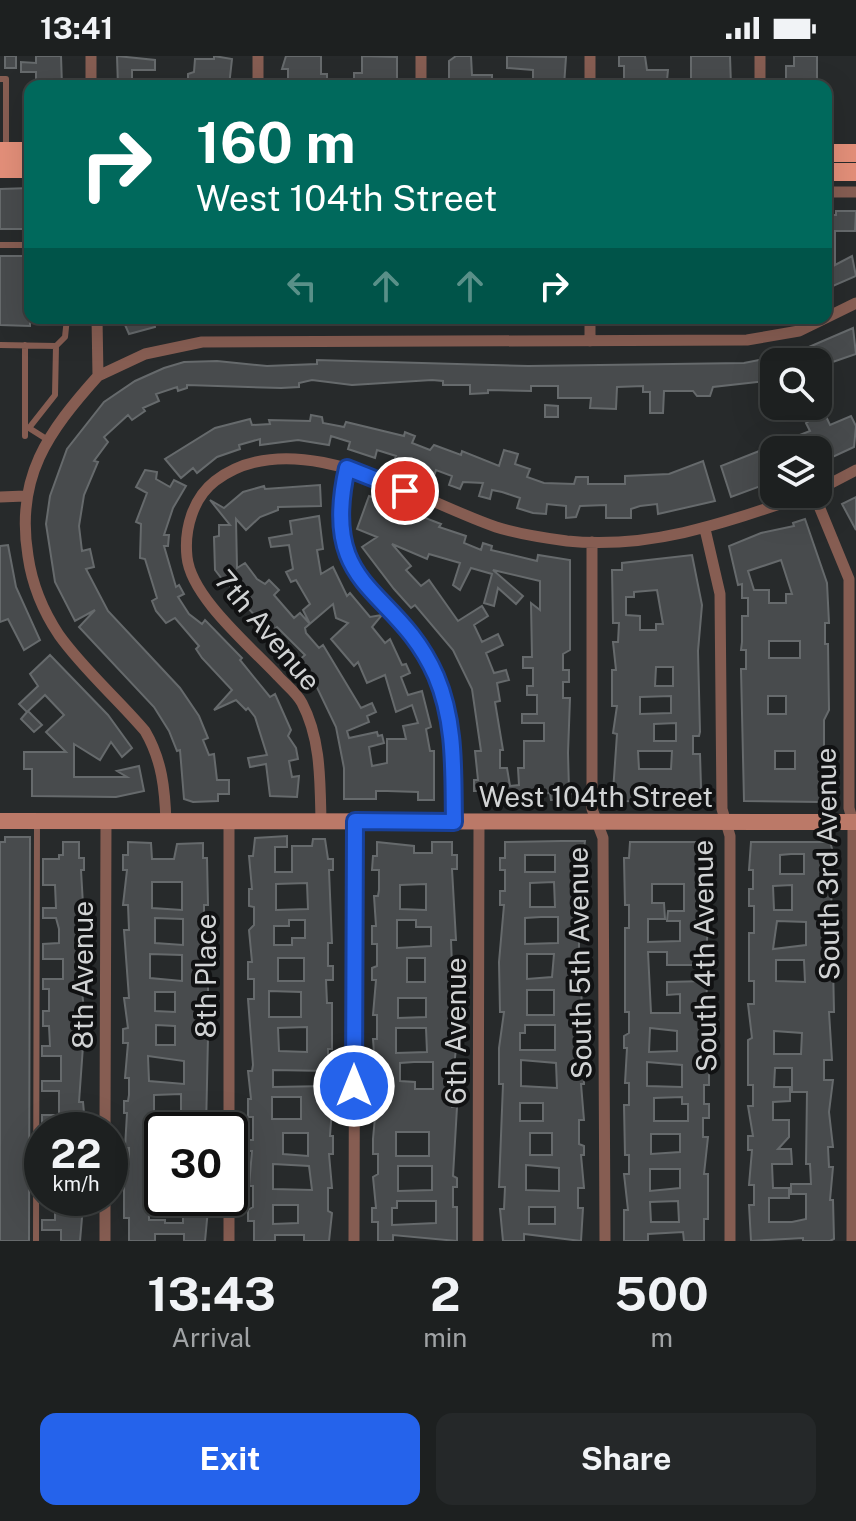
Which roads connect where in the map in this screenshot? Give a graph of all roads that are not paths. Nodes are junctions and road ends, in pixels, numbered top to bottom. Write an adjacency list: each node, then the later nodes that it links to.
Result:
1 (91, 56): 7 (street)
2 (258, 56): 8 (street)
3 (421, 56): 9 (street)
4 (590, 56): 10 (street)
5 (760, 56): 11 (street)
6 (0, 79): 12 (lane)
7 (91, 80)
8 (258, 80)
9 (421, 80)
10 (590, 80)
11 (760, 80)
12 (3, 118): 13 (lane)
13 (3, 151): 14 (main road)
14 (24, 151)
15 (832, 153): 16 (main road)
16 (856, 153)
17 (0, 169): 18 (main road)
18 (24, 169)
19 (832, 172): 20 (main road)
20 (856, 172)
21 (832, 192): 22 (street)
22 (856, 192)
23 (0, 245): 24 (lane)
24 (24, 245)
25 (856, 303): 26 (street)
26 (832, 316)
27 (66, 324): 34 (lane)
28 (97, 324): 35 (street)
29 (590, 324): 31 (street)
30 (817, 324): 31 (street)
31 (590, 341): 35 (street)
32 (0, 345): 33 (lane)
33 (25, 345): 34 (lane); 38 (lane)
34 (56, 346): 36 (lane)
35 (98, 376): 37 (street)
36 (55, 395): 37 (lane); 39 (lane)
37 (68, 410): 39 (street)
38 (25, 436)
39 (48, 440): 43 (street)
40 (347, 468): 48 (street); 52 (street, 7th Avenue); 54 (street)
41 (856, 470): 42 (street)
42 (832, 483)
43 (25, 496): 44 (street); 59 (street)
44 (0, 497)
45 (769, 508): 47 (street)
46 (820, 508): 58 (street, South 3rd Avenue)
47 (705, 529): 48 (street); 57 (street, South 4th Avenue)
48 (592, 542): 56 (street, South 5th Avenue)
49 (0, 821): 50 (street, West 104th Street)
50 (37, 821): 51 (street, West 104th Street); 65 (lane)
51 (106, 821): 59 (street, West 104th Street); 61 (street, 8th Avenue)
52 (321, 821): 53 (street, West 104th Street); 60 (street, West 104th Street)
53 (355, 821): 54 (street, West 104th Street); 68 (street)
54 (454, 822): 55 (street, West 104th Street)
55 (479, 822): 56 (street, West 104th Street); 69 (street, 6th Avenue)
56 (596, 822): 57 (street, West 104th Street); 70 (street, South 5th Avenue)
57 (726, 822): 58 (street, West 104th Street); 71 (street, South 4th Avenue)
58 (855, 822): 72 (street, South 3rd Avenue)
59 (166, 823): 60 (street, West 104th Street)
60 (229, 823): 62 (street, 8th Place)
61 (105, 1112)
62 (229, 1112)
63 (105, 1216): 66 (street)
64 (229, 1216): 67 (street)
65 (36, 1241)
66 (105, 1241)
67 (229, 1241)
68 (354, 1241)
69 (478, 1241)
70 (605, 1241)
71 (730, 1241)
72 (852, 1241)

